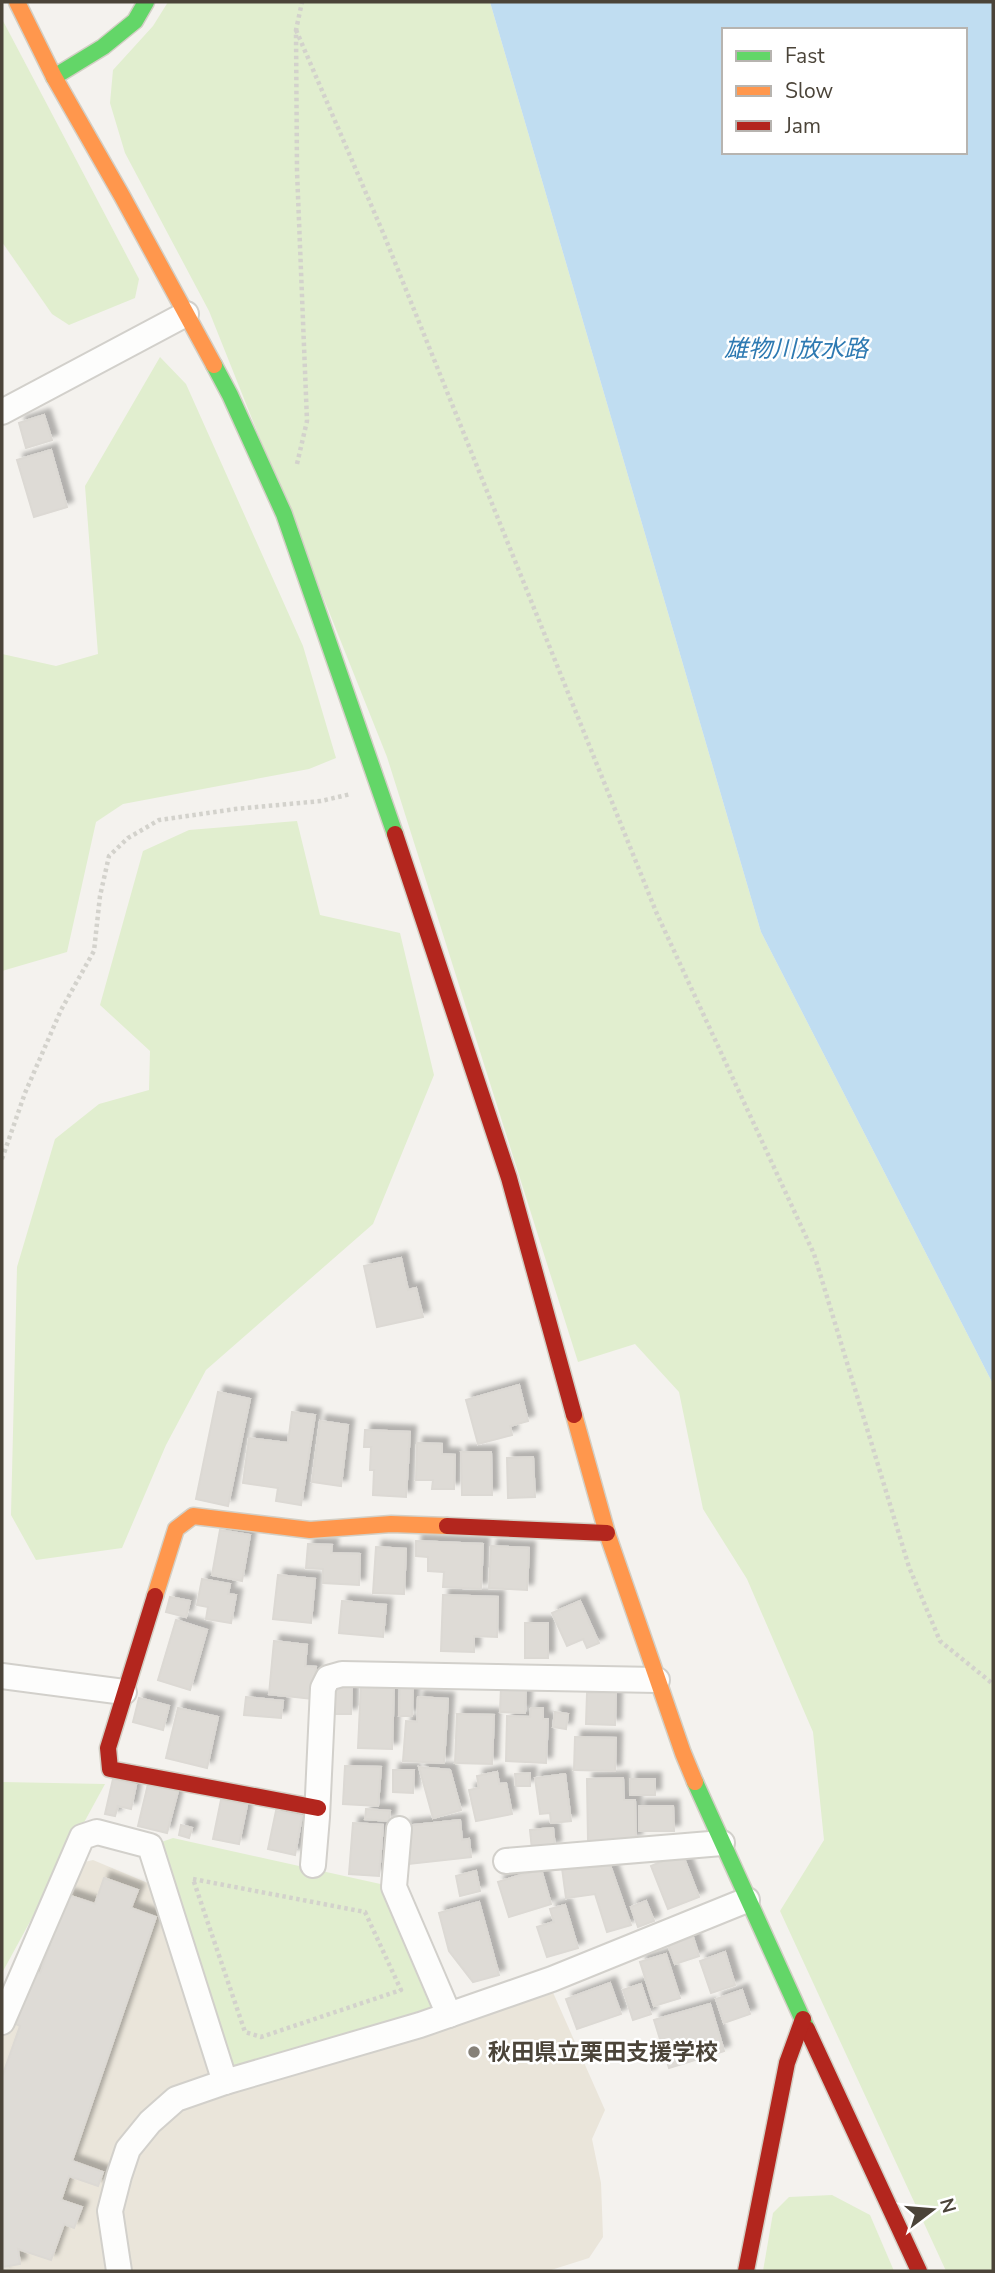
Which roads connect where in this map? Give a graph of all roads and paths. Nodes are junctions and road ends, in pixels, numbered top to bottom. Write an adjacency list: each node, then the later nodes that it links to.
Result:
1 (17, 2): 5 (street)
2 (146, 2): 5 (street)
3 (302, 2): 4 (path)
4 (296, 30): 8 (path); 14 (path)
5 (54, 77): 6 (street)
6 (186, 314): 7 (street); 8 (street)
7 (2, 412)
8 (284, 514): 9 (street)
9 (379, 788): 10 (path); 11 (street)
10 (2, 1159)
11 (607, 1534): 13 (street); 15 (street)
12 (2, 1676): 15 (street)
13 (657, 1680): 16 (street); 18 (street)
14 (993, 1684)
15 (124, 1692): 16 (street)
16 (318, 1808): 20 (street)
17 (399, 1829): 23 (street)
18 (722, 1843): 19 (street); 21 (street)
19 (506, 1861)
20 (313, 1865)
21 (747, 1900): 23 (street); 24 (street)
22 (365, 1912): 22 (path)
23 (449, 2015): 26 (street)
24 (803, 2019): 28 (street); 29 (street)
25 (2, 2022): 26 (street)
26 (225, 2082): 27 (street)
27 (119, 2271)
28 (746, 2271)
29 (919, 2271)

